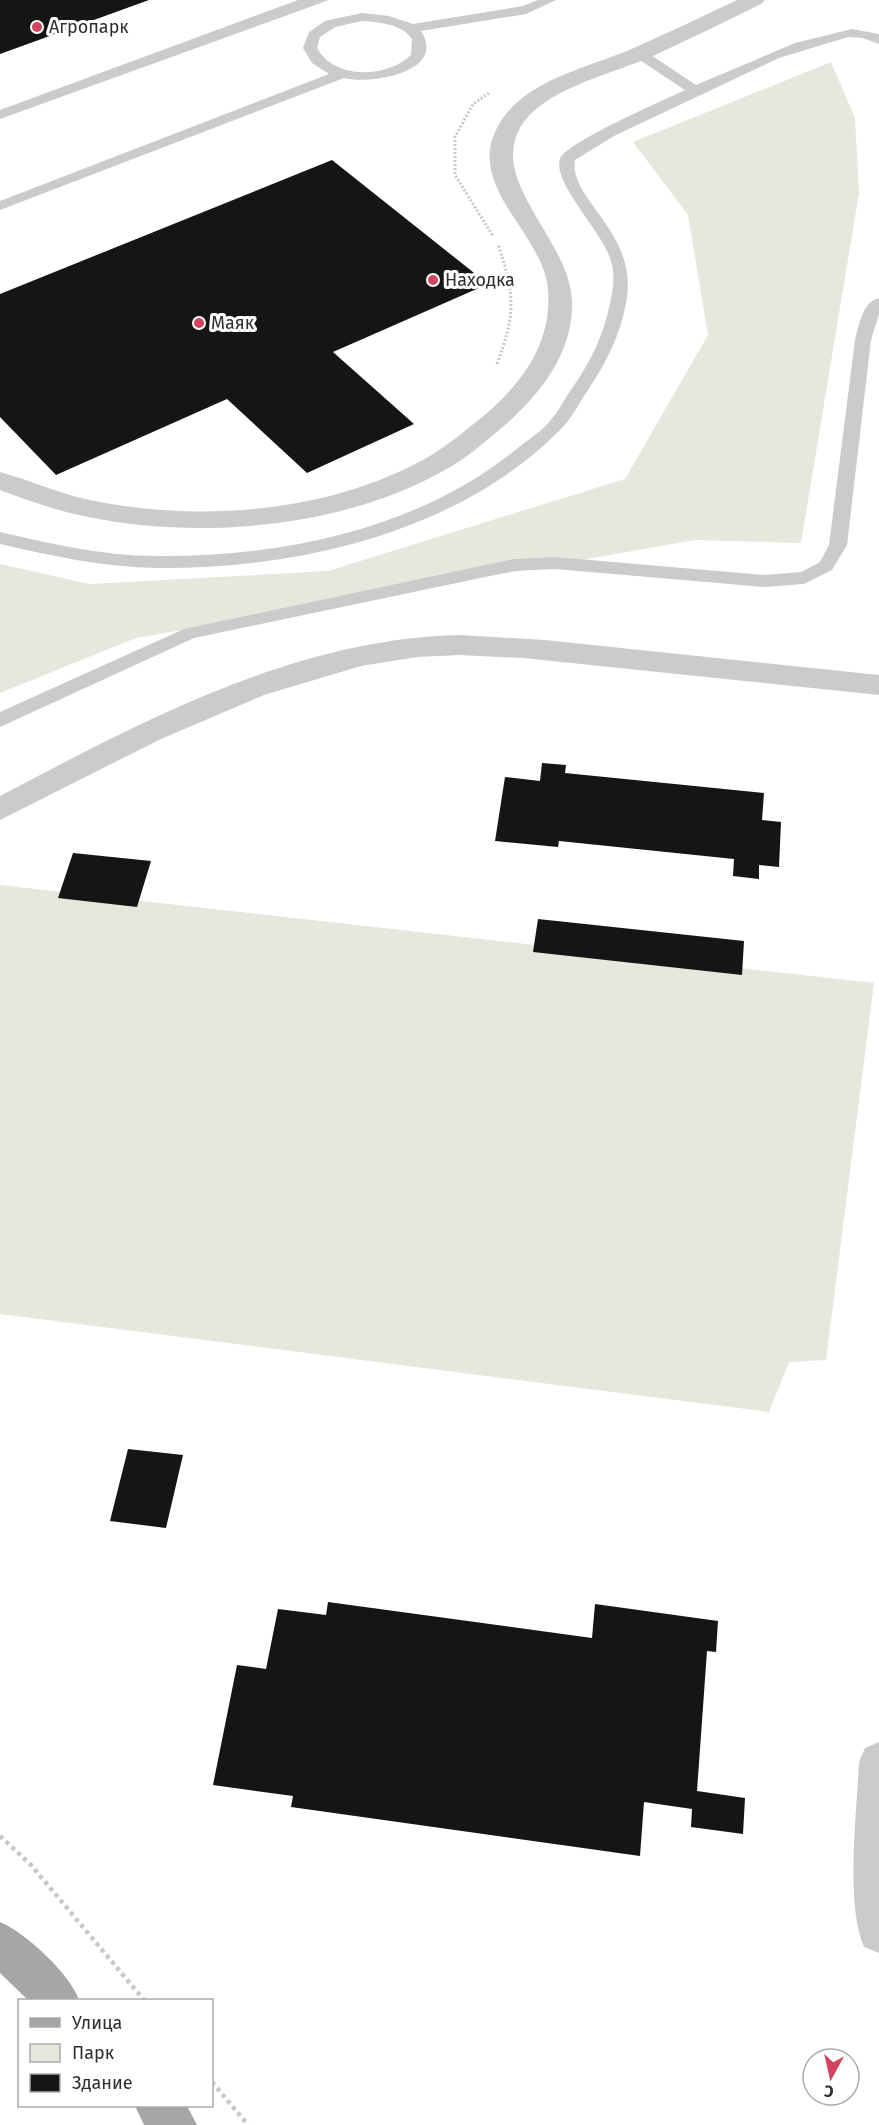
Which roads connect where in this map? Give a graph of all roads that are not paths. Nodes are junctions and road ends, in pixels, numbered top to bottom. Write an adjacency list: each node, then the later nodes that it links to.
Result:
1 (322, 0): 4 (lane)
2 (549, 0): 6 (lane)
3 (754, 0): 8 (street)
4 (303, 1): 5 (lane); 11 (lane)
5 (328, 24): 6 (lane); 9 (lane)
6 (409, 29): 9 (lane)
7 (879, 39): 10 (lane)
8 (640, 54): 10 (lane); 15 (street)
9 (341, 74): 12 (lane)
10 (696, 91): 16 (lane)
11 (0, 115)
12 (0, 206)
13 (879, 303): 14 (lane)
14 (871, 340): 18 (lane)
15 (0, 481)
16 (0, 538)
17 (879, 686): 19 (street)
18 (0, 720)
19 (0, 809)
20 (879, 1762): 21 (street)
21 (879, 1932)
22 (0, 1943): 23 (main road)
23 (56, 1999)
24 (158, 2107): 25 (main road)
25 (175, 2125)

